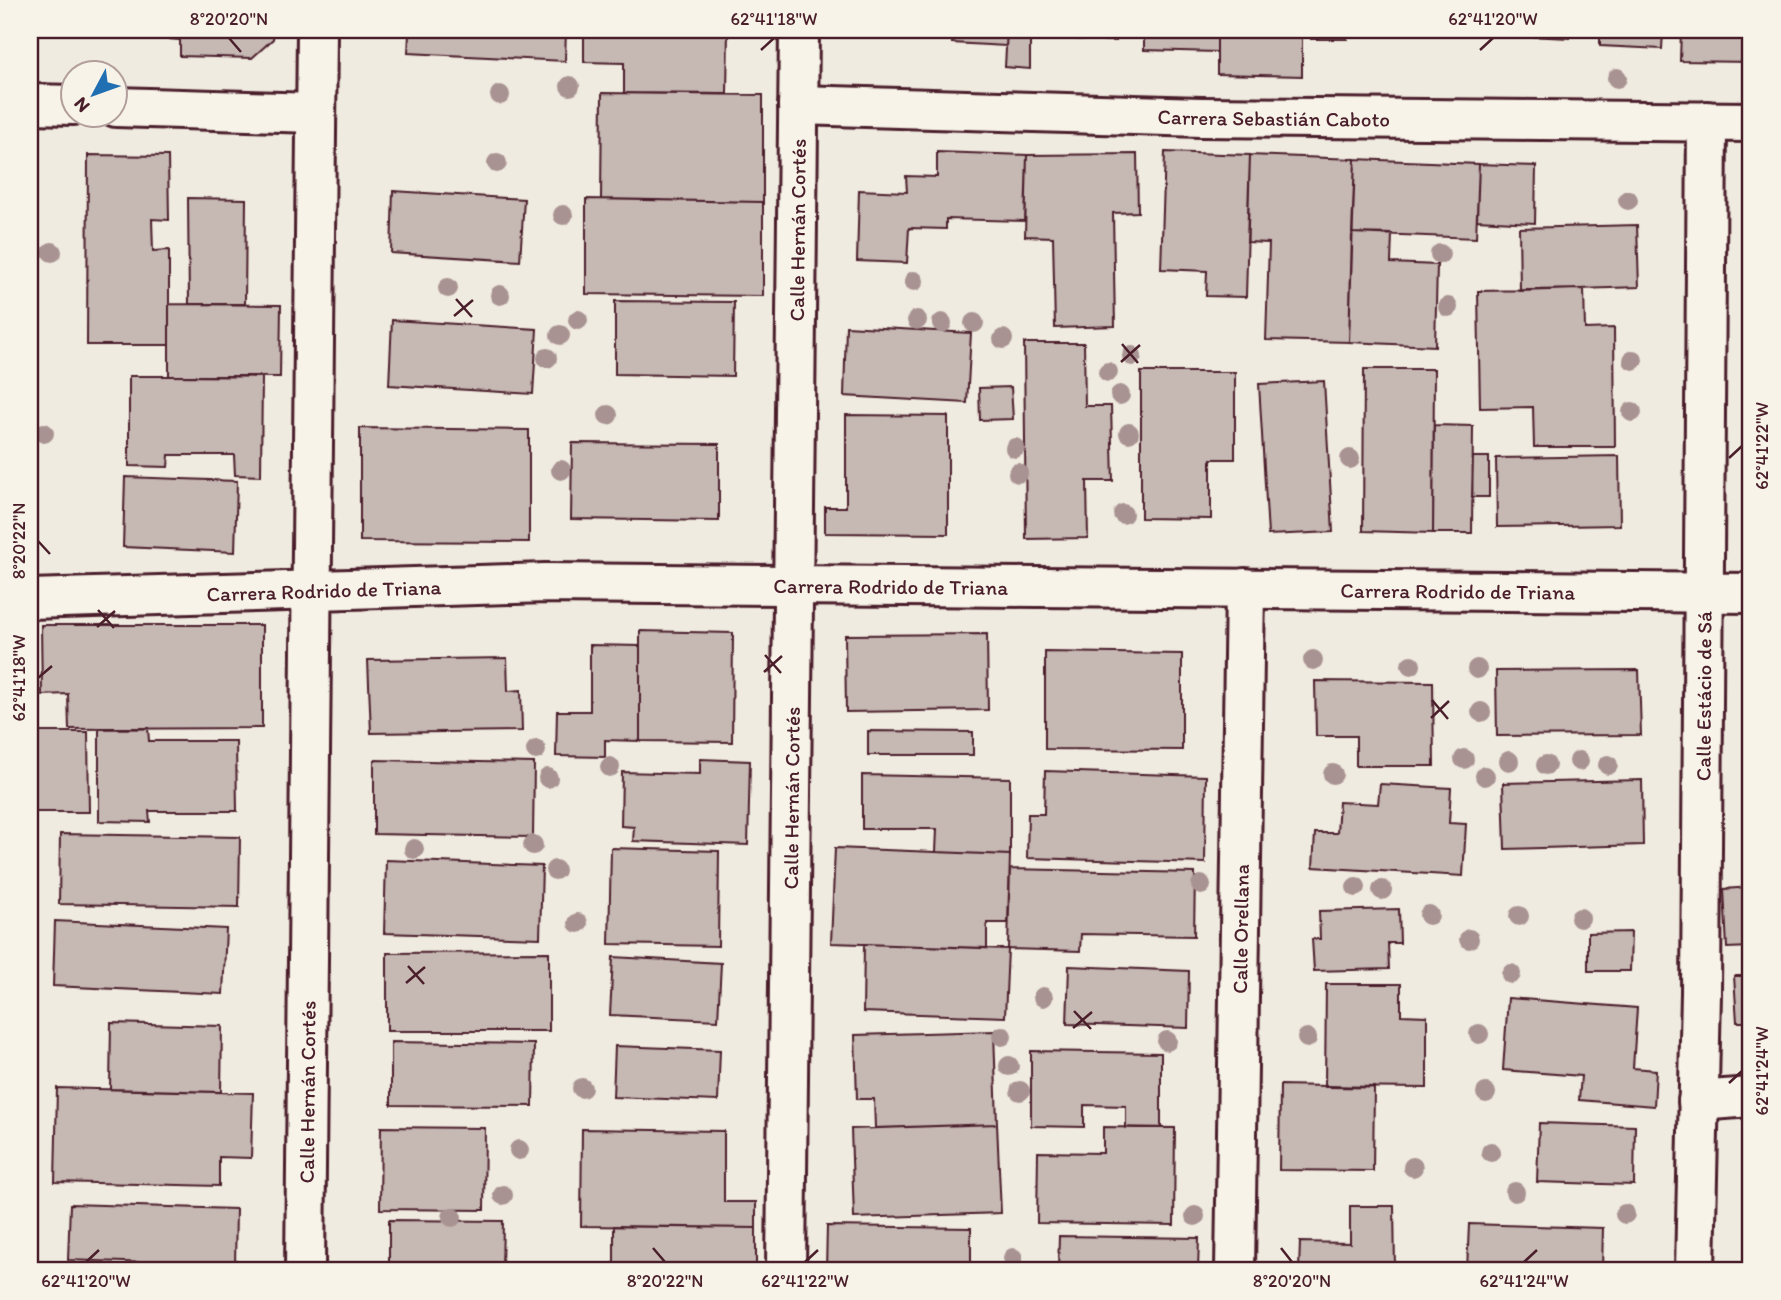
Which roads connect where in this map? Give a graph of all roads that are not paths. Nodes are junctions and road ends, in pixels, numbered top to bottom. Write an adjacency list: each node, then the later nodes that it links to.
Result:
1 (317, 30): 7 (street, Calle Hernán Cortés)
2 (799, 30): 5 (street, Calle Hernán Cortés)
3 (30, 104): 4 (street)
4 (60, 105)
5 (798, 105): 8 (street, Carrera Sebastián Caboto); 10 (street, Calle Hernán Cortés)
6 (130, 107): 7 (street)
7 (316, 113): 12 (street, Calle Hernán Cortés)
8 (1707, 121): 9 (street, Carrera Sebastián Caboto); 13 (street, Calle Estácio de Sá)
9 (1751, 122)
10 (793, 585): 11 (street, Carrera Rodrido de Triana); 12 (street, Carrera Rodrido de Triana); 19 (street, Calle Hernán Cortés)
11 (1245, 589): 13 (street, Carrera Rodrido de Triana); 20 (street, Calle Orellana)
12 (312, 590): 15 (street, Carrera Rodrido de Triana); 18 (street, Calle Hernán Cortés)
13 (1702, 592): 14 (street, Carrera Rodrido de Triana); 17 (street, Calle Estácio de Sá)
14 (1751, 593)
15 (30, 599)
16 (1751, 1097): 17 (street)
17 (1698, 1101): 21 (street, Calle Estácio de Sá)
18 (306, 1270)
19 (786, 1270)
20 (1235, 1270)
21 (1695, 1270)

